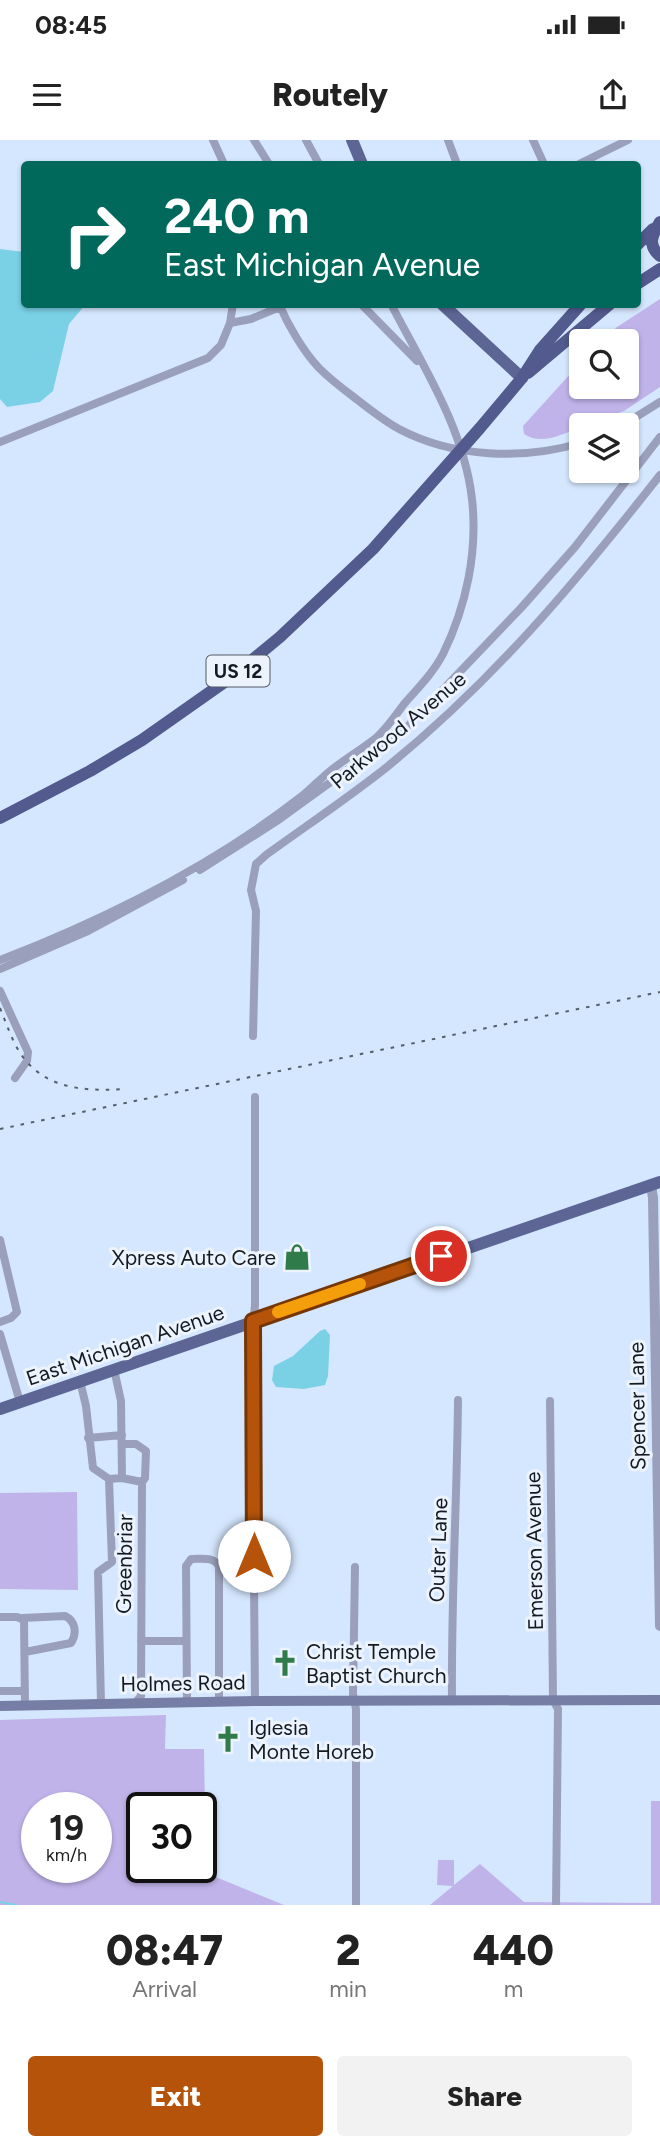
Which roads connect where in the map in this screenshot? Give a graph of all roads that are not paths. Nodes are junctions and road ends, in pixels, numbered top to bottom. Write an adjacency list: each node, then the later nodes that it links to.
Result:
1 (213, 140): 8 (street)
2 (254, 140): 9 (street)
3 (306, 140): 10 (street)
4 (352, 140): 11 (main road)
5 (448, 140): 12 (street)
6 (533, 140): 13 (street)
7 (625, 141): 14 (street)
8 (223, 161)
9 (267, 161)
10 (317, 161)
11 (361, 161)
12 (456, 161)
13 (543, 161)
14 (585, 161)
15 (660, 222): 16 (highway); 17 (highway)
16 (641, 241)
17 (660, 256)
18 (660, 269): 19 (highway)
19 (641, 281)
20 (232, 308): 28 (street)
21 (275, 308): 28 (street)
22 (280, 308): 35 (street)
23 (365, 308): 29 (street)
24 (393, 308): 29 (street)
25 (446, 308): 30 (main road)
26 (577, 308): 30 (highway, US 12 / US 12)
27 (605, 308): 30 (highway, US 12 / US 12)
28 (230, 323): 34 (street)
29 (422, 366): 38 (street)
30 (522, 378): 37 (highway, US 12 / US 12)
31 (660, 402): 32 (street)
32 (639, 415)
33 (660, 437): 38 (street)
34 (0, 442)
35 (569, 446)
36 (660, 475): 42 (street, Parkwood Avenue)
37 (0, 818)
38 (18, 958): 39 (street); 40 (street)
39 (0, 960)
40 (0, 969)
41 (0, 991): 43 (street)
42 (253, 1036)
43 (15, 1078)
44 (256, 1097): 47 (street)
45 (656, 1183): 47 (main road, East Michigan Avenue); 64 (street, Spencer Lane)
46 (0, 1240): 48 (street)
47 (253, 1321): 50 (main road, East Michigan Avenue); 72 (street)
48 (0, 1322)
49 (0, 1334): 54 (street)
50 (114, 1369): 51 (main road, East Michigan Avenue); 57 (street)
51 (80, 1381): 54 (main road, East Michigan Avenue); 56 (street)
52 (458, 1400): 73 (street, Outer Lane)
53 (550, 1401): 70 (street, Emerson Avenue)
54 (20, 1402): 55 (main road, East Michigan Avenue)
55 (0, 1409)
56 (88, 1438): 57 (street); 59 (street)
57 (122, 1440): 58 (street); 60 (street, Greenbriar)
58 (122, 1478): 59 (street); 60 (street)
59 (109, 1479): 78 (street)
60 (142, 1482): 66 (street, Greenbriar)
61 (355, 1567): 75 (street)
62 (0, 1618): 63 (street)
63 (22, 1618): 67 (street); 67 (street)
64 (660, 1626)
65 (186, 1641): 66 (street); 74 (street); 77 (street)
66 (141, 1642): 76 (street, Greenbriar)
67 (25, 1653): 68 (street)
68 (24, 1691): 69 (street); 80 (street)
69 (0, 1692)
70 (553, 1700): 71 (main road, Holmes Road); 73 (main road, Holmes Road); 82 (street, Emerson Avenue)
71 (660, 1700)
72 (255, 1701): 74 (main road, Holmes Road); 75 (main road, Holmes Road)
73 (452, 1701): 75 (main road, Holmes Road)
74 (219, 1702): 77 (main road, Holmes Road)
75 (353, 1702): 81 (street)
76 (135, 1703): 77 (main road, Holmes Road); 78 (main road, Holmes Road)
77 (187, 1703)
78 (101, 1704): 80 (main road, Holmes Road)
79 (0, 1706): 80 (main road, Holmes Road)
80 (25, 1706)
81 (356, 1905)
82 (556, 1905)

